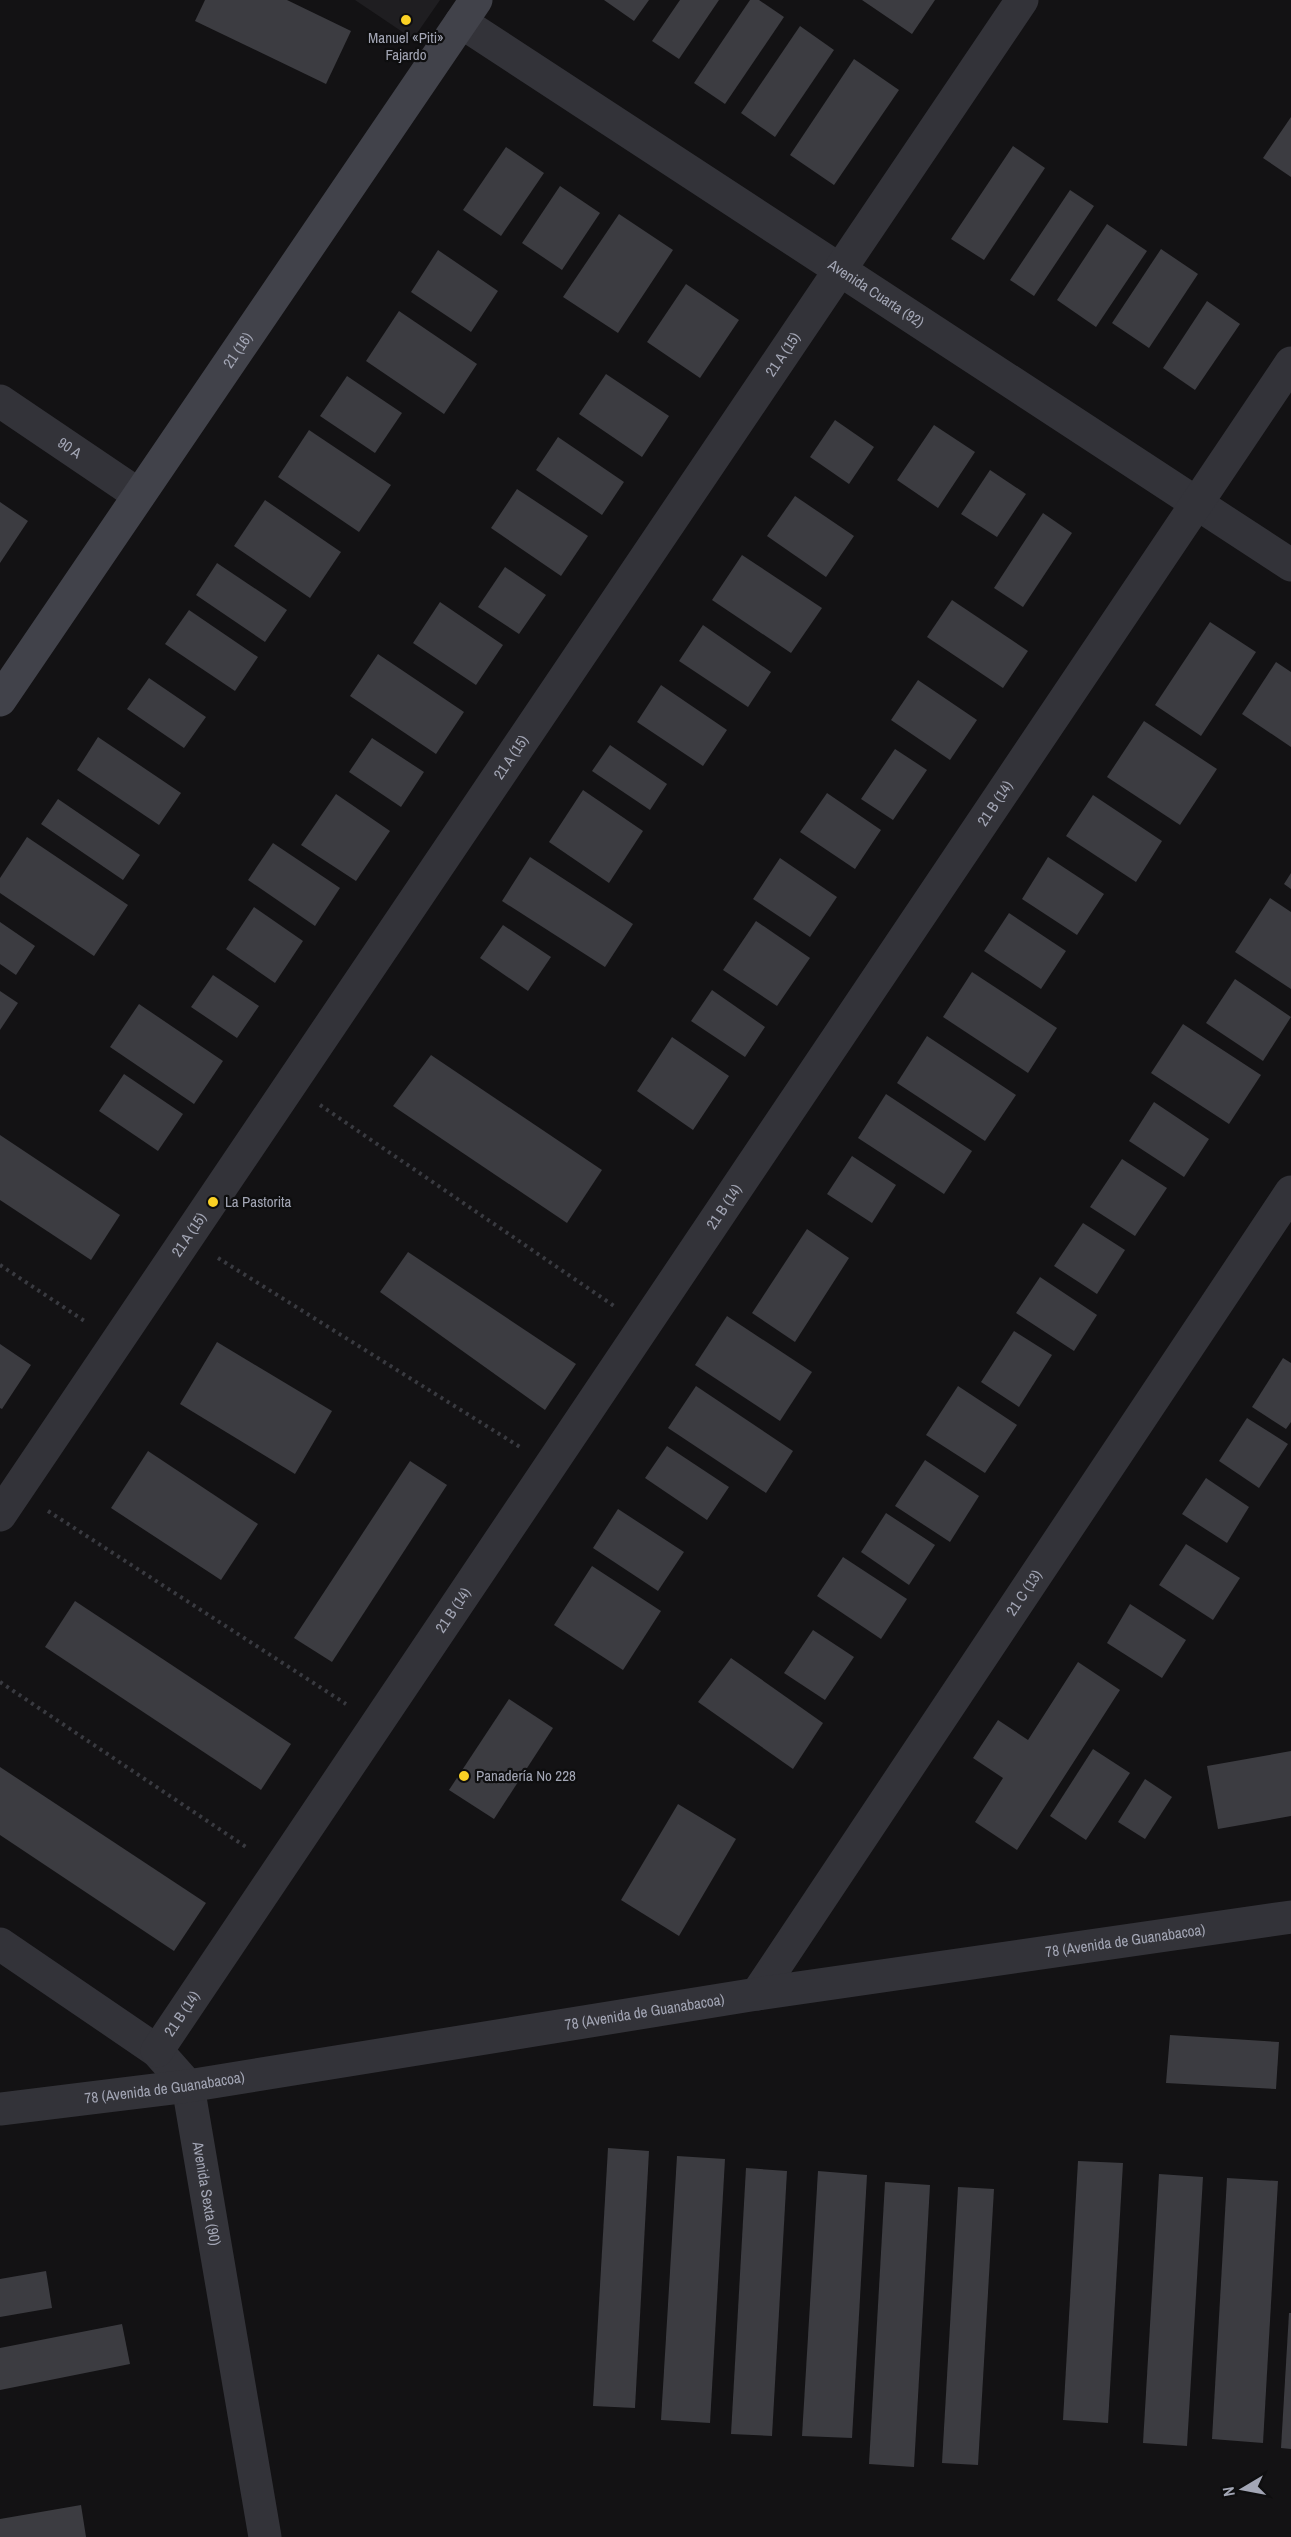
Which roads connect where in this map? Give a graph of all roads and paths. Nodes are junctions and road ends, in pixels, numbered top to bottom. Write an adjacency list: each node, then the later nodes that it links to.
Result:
1 (1022, 0): 3 (street, 21 A (15))
2 (468, 11): 3 (street, Avenida Cuarta (92)); 6 (street, 21 (16))
3 (840, 270): 7 (street, Avenida Cuarta (92)); 10 (street, 21 A (15))
4 (1291, 363): 7 (street, 21 B (14))
5 (0, 401): 6 (street, 90 A)
6 (139, 495): 9 (street, 21 (16))
7 (1197, 503): 8 (street, Avenida Cuarta (92)); 14 (street, 21 B (14))
8 (1291, 565)
9 (0, 700)
10 (290, 1084): 12 (street, 21 A (15)); 14 (path)
11 (1291, 1192): 23 (street, 21 C (13))
12 (187, 1239): 15 (street, 21 A (15)); 16 (path)
13 (0, 1265): 15 (path)
14 (644, 1326): 16 (street, 21 B (14))
15 (117, 1342): 17 (street, 21 A (15))
16 (551, 1466): 19 (street, 21 B (14))
17 (8, 1503): 19 (path)
18 (0, 1682): 20 (path)
19 (377, 1724): 20 (street, 21 B (14))
20 (279, 1869): 24 (street, 21 B (14))
21 (1291, 1917): 23 (street, 78 (Avenida de Guanabacoa))
22 (0, 1944): 24 (street)
23 (757, 1994): 25 (street, 78 (Avenida de Guanabacoa))
24 (158, 2051): 25 (street)
25 (188, 2086): 26 (street, 78 (Avenida de Guanabacoa)); 27 (street, Avenida Sexta (90))
26 (0, 2109)
27 (265, 2537)

